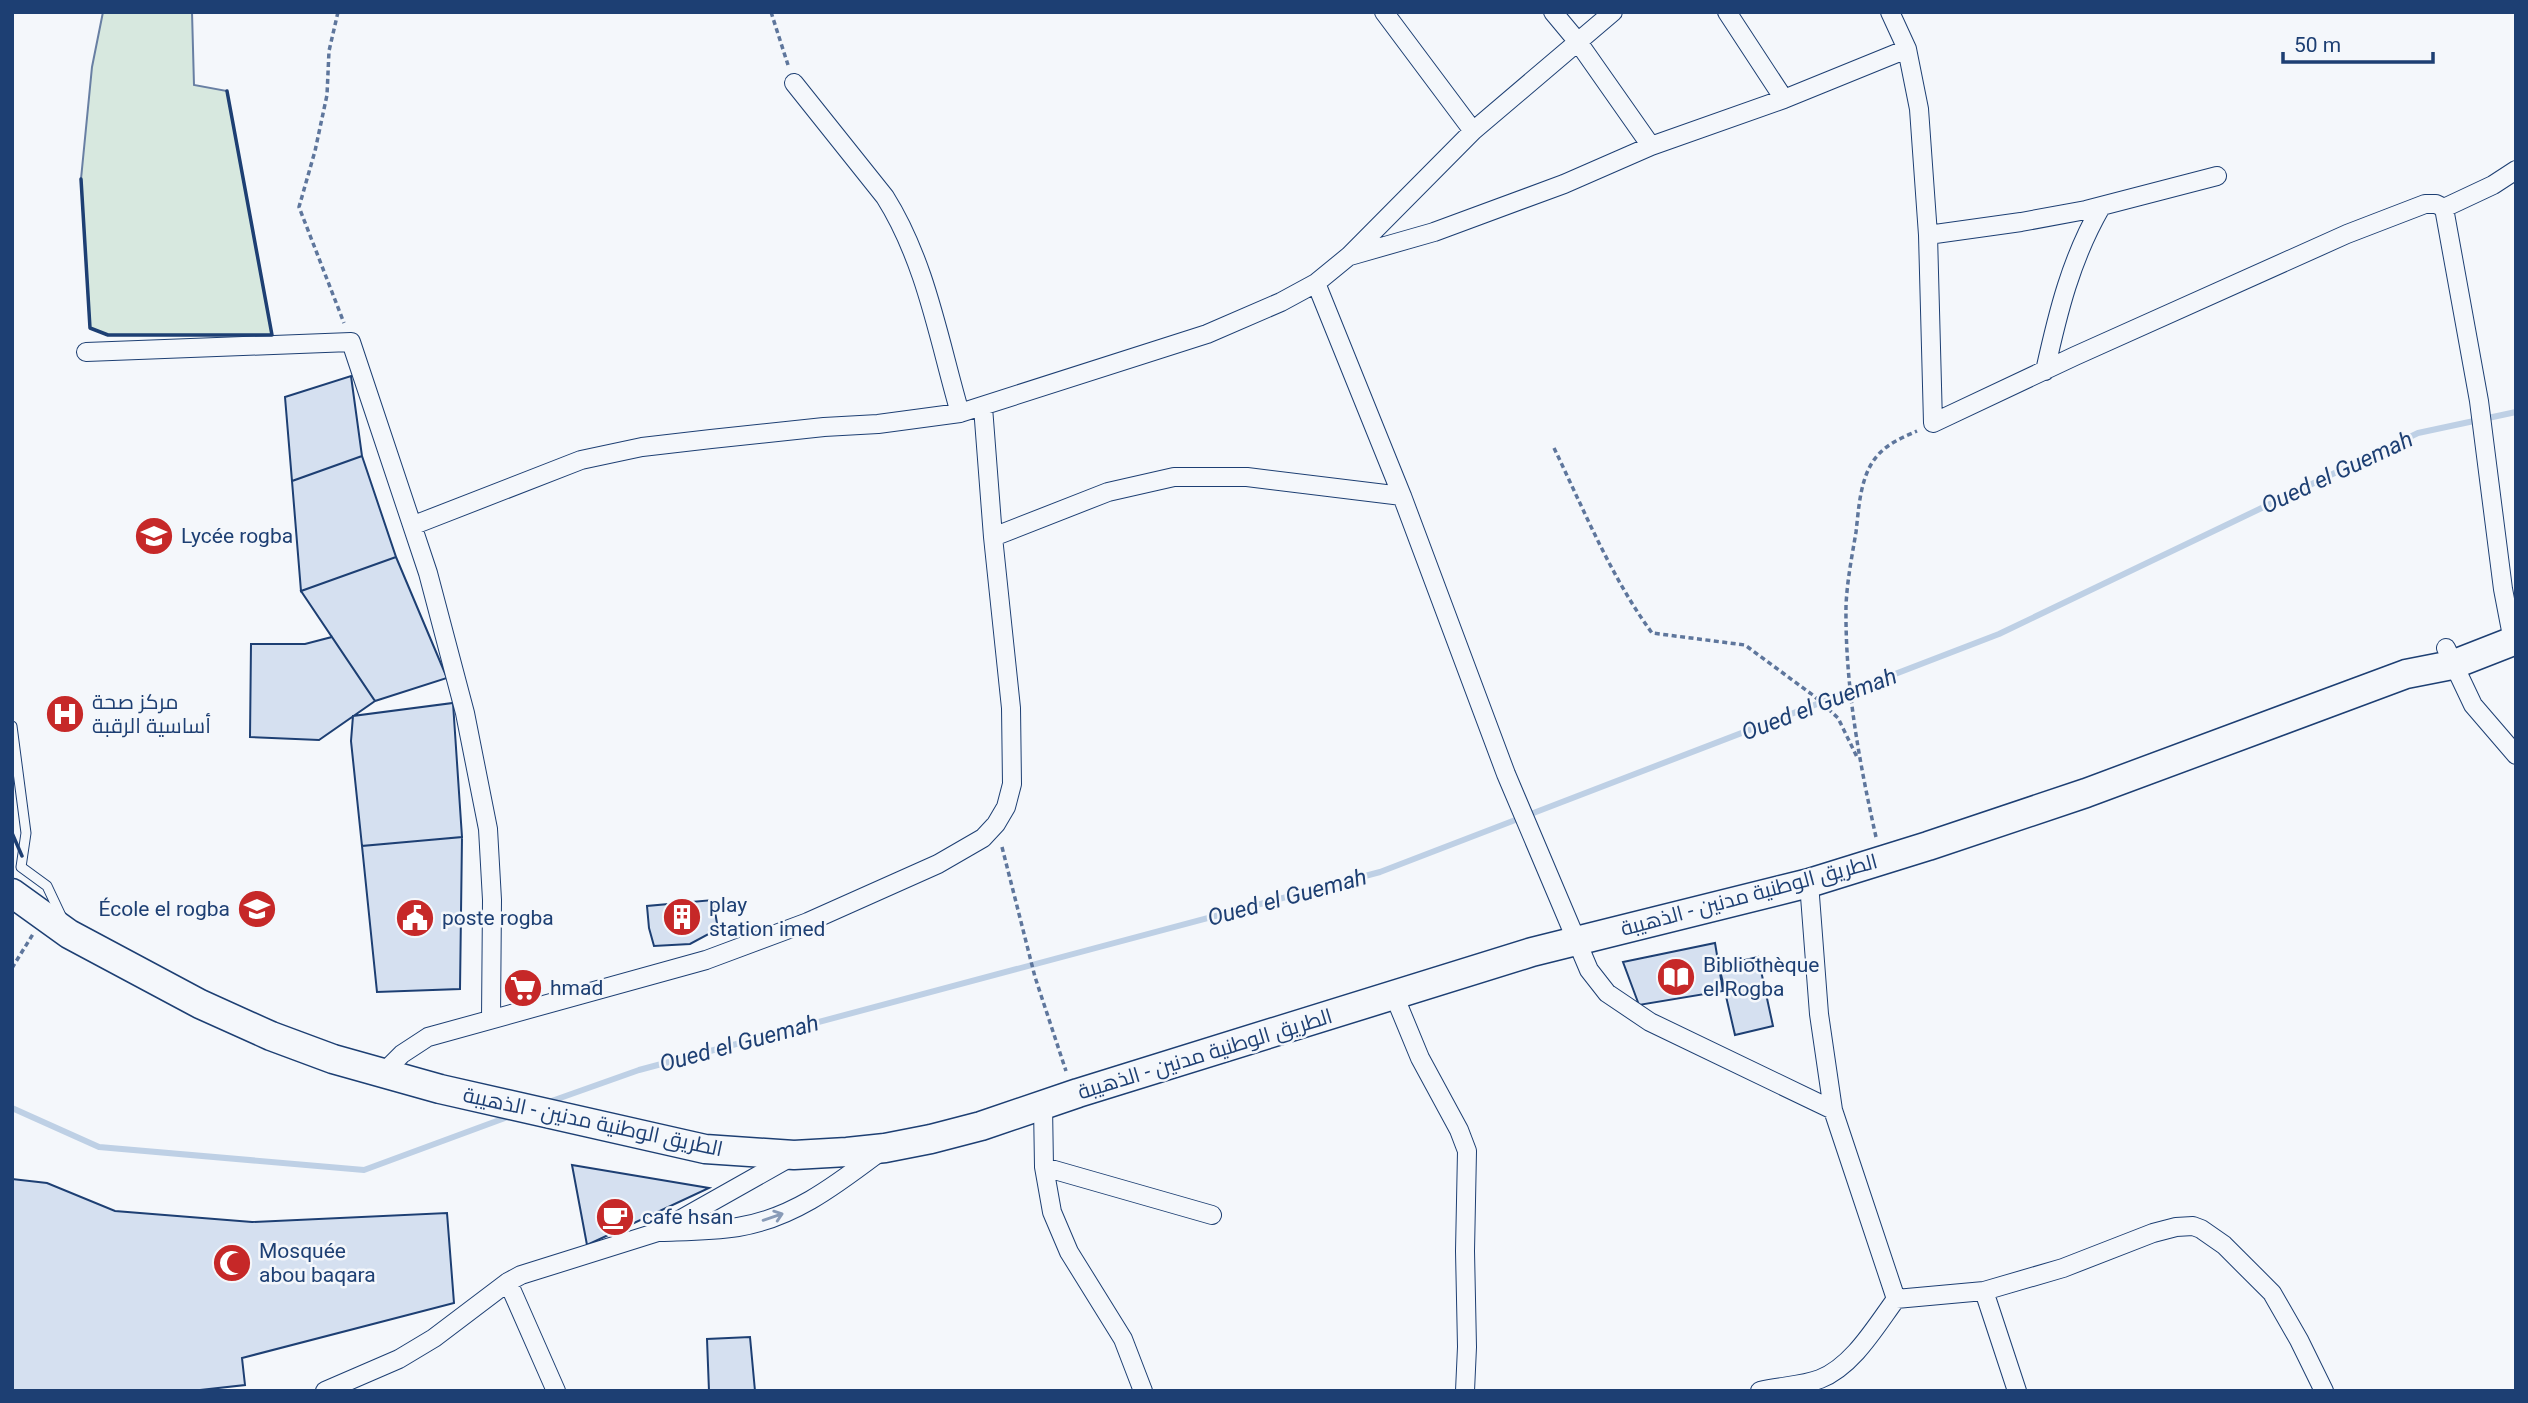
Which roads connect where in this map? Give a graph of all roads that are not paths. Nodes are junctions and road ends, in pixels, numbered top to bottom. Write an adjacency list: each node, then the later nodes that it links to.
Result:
1 (1384, 12): 10 (street)
2 (1553, 12): 6 (street)
3 (1614, 12): 6 (street)
4 (1727, 12): 9 (street)
5 (1890, 12): 7 (street)
6 (1578, 42): 10 (street); 11 (street)
7 (1907, 49): 9 (street); 16 (street)
8 (794, 83): 22 (street)
9 (1784, 99): 11 (street)
10 (1474, 131): 17 (street)
11 (1651, 146): 17 (street)
12 (2516, 170): 15 (street)
13 (2217, 176): 14 (street)
14 (2101, 207): 16 (street); 20 (street)
15 (2444, 208): 20 (street); 26 (street)
16 (1928, 235): 20 (street)
17 (1349, 256): 18 (street)
18 (1316, 283): 21 (street); 23 (street)
19 (86, 352): 24 (street)
20 (2045, 371)
21 (983, 407): 22 (street); 25 (street)
22 (960, 413): 24 (street)
23 (1402, 496): 25 (street); 33 (street)
24 (414, 525): 35 (street)
25 (993, 537): 35 (street)
26 (2513, 632): 27 (main road, الطريق الوطنية مدنين - الذهيبة)
27 (2449, 656): 29 (street); 30 (main road, الطريق الوطنية مدنين - الذهيبة)
28 (12, 726): 32 (lane)
29 (2516, 755)
30 (1809, 883): 33 (main road, الطريق الوطنية مدنين - الذهيبة); 38 (street)
31 (12, 893): 32 (main road, الطريق الوطنية مدنين - الذهيبة)
32 (69, 934): 36 (main road, الطريق الوطنية مدنين - الذهيبة)
33 (1575, 940): 34 (main road, الطريق الوطنية مدنين - الذهيبة); 38 (street)
34 (1394, 995): 37 (main road, الطريق الوطنية مدنين - الذهيبة); 50 (street)
35 (491, 1018): 36 (street)
36 (382, 1074): 40 (main road, الطريق الوطنية مدنين - الذهيبة)
37 (1043, 1106): 39 (main road, الطريق الوطنية مدنين - الذهيبة); 41 (street)
38 (1833, 1110): 46 (street)
39 (885, 1148): 40 (main road, الطريق الوطنية مدنين - الذهيبة); 43 (street, one-way to 39)
40 (794, 1155): 43 (street)
41 (1044, 1167): 42 (street); 49 (street)
42 (1212, 1215)
43 (658, 1232): 44 (street)
44 (508, 1282): 47 (street); 48 (street)
45 (1984, 1291): 46 (street); 52 (street); 53 (street)
46 (1896, 1299): 51 (street)
47 (325, 1391)
48 (556, 1391)
49 (1143, 1391)
50 (1465, 1391)
51 (1760, 1391)
52 (2017, 1391)
53 (2324, 1391)

